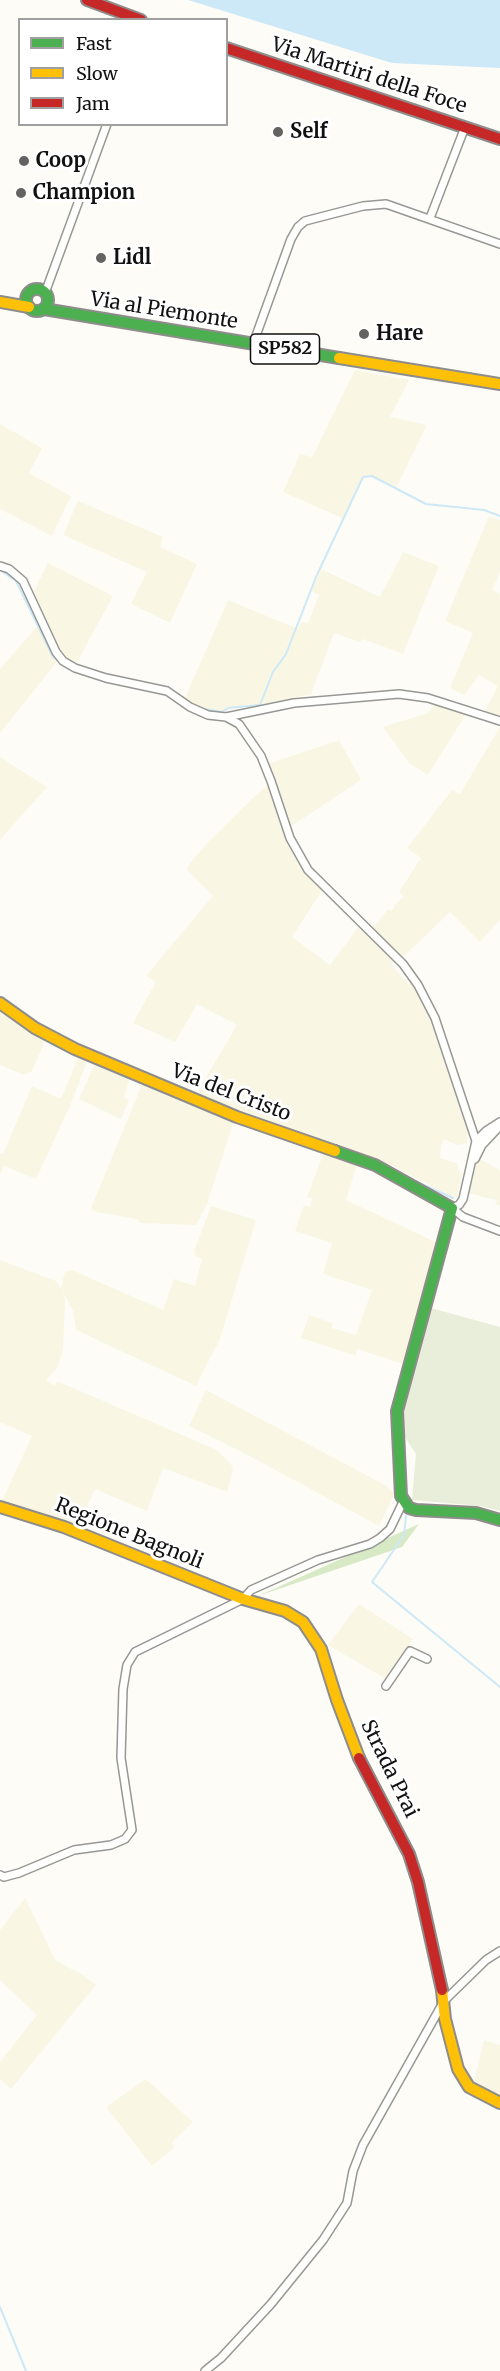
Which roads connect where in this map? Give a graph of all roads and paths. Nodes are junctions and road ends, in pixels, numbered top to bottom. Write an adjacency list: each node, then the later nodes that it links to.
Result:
1 (87, 0): 2 (street)
2 (136, 18)
3 (228, 49): 5 (street, Via Martiri della Foce)
4 (106, 126): 9 (street)
5 (465, 127): 6 (street, Via Martiri della Foce); 7 (street)
6 (500, 139)
7 (430, 218): 8 (street); 12 (street)
8 (500, 244)
9 (44, 298): 11 (street, Via al Piemonte / SP582); 11 (street, Via al Piemonte / SP582); 12 (street, Via al Piemonte / SP582)
10 (1, 302): 11 (street, Via al Piemonte / SP582)
11 (28, 302)
12 (253, 344): 13 (street, Via al Piemonte / SP582)
13 (500, 384)
14 (0, 566): 15 (street)
15 (226, 717): 16 (street); 19 (street)
16 (500, 721)
17 (0, 1003): 21 (street, Via del Cristo)
18 (500, 1124): 19 (street); 20 (street)
19 (476, 1141): 20 (street)
20 (469, 1172): 21 (street)
21 (452, 1208): 22 (street); 23 (street)
22 (500, 1232)
23 (403, 1502): 25 (street); 26 (street)
24 (0, 1508): 26 (street, Regione Bagnoli)
25 (500, 1520)
26 (243, 1599): 29 (street); 31 (street, Strada Prai)
27 (427, 1659): 28 (street)
28 (386, 1686)
29 (0, 1875)
30 (500, 1951): 31 (street)
31 (444, 2001): 32 (street, Strada Prai); 33 (street)
32 (500, 2103)
33 (205, 2371)

